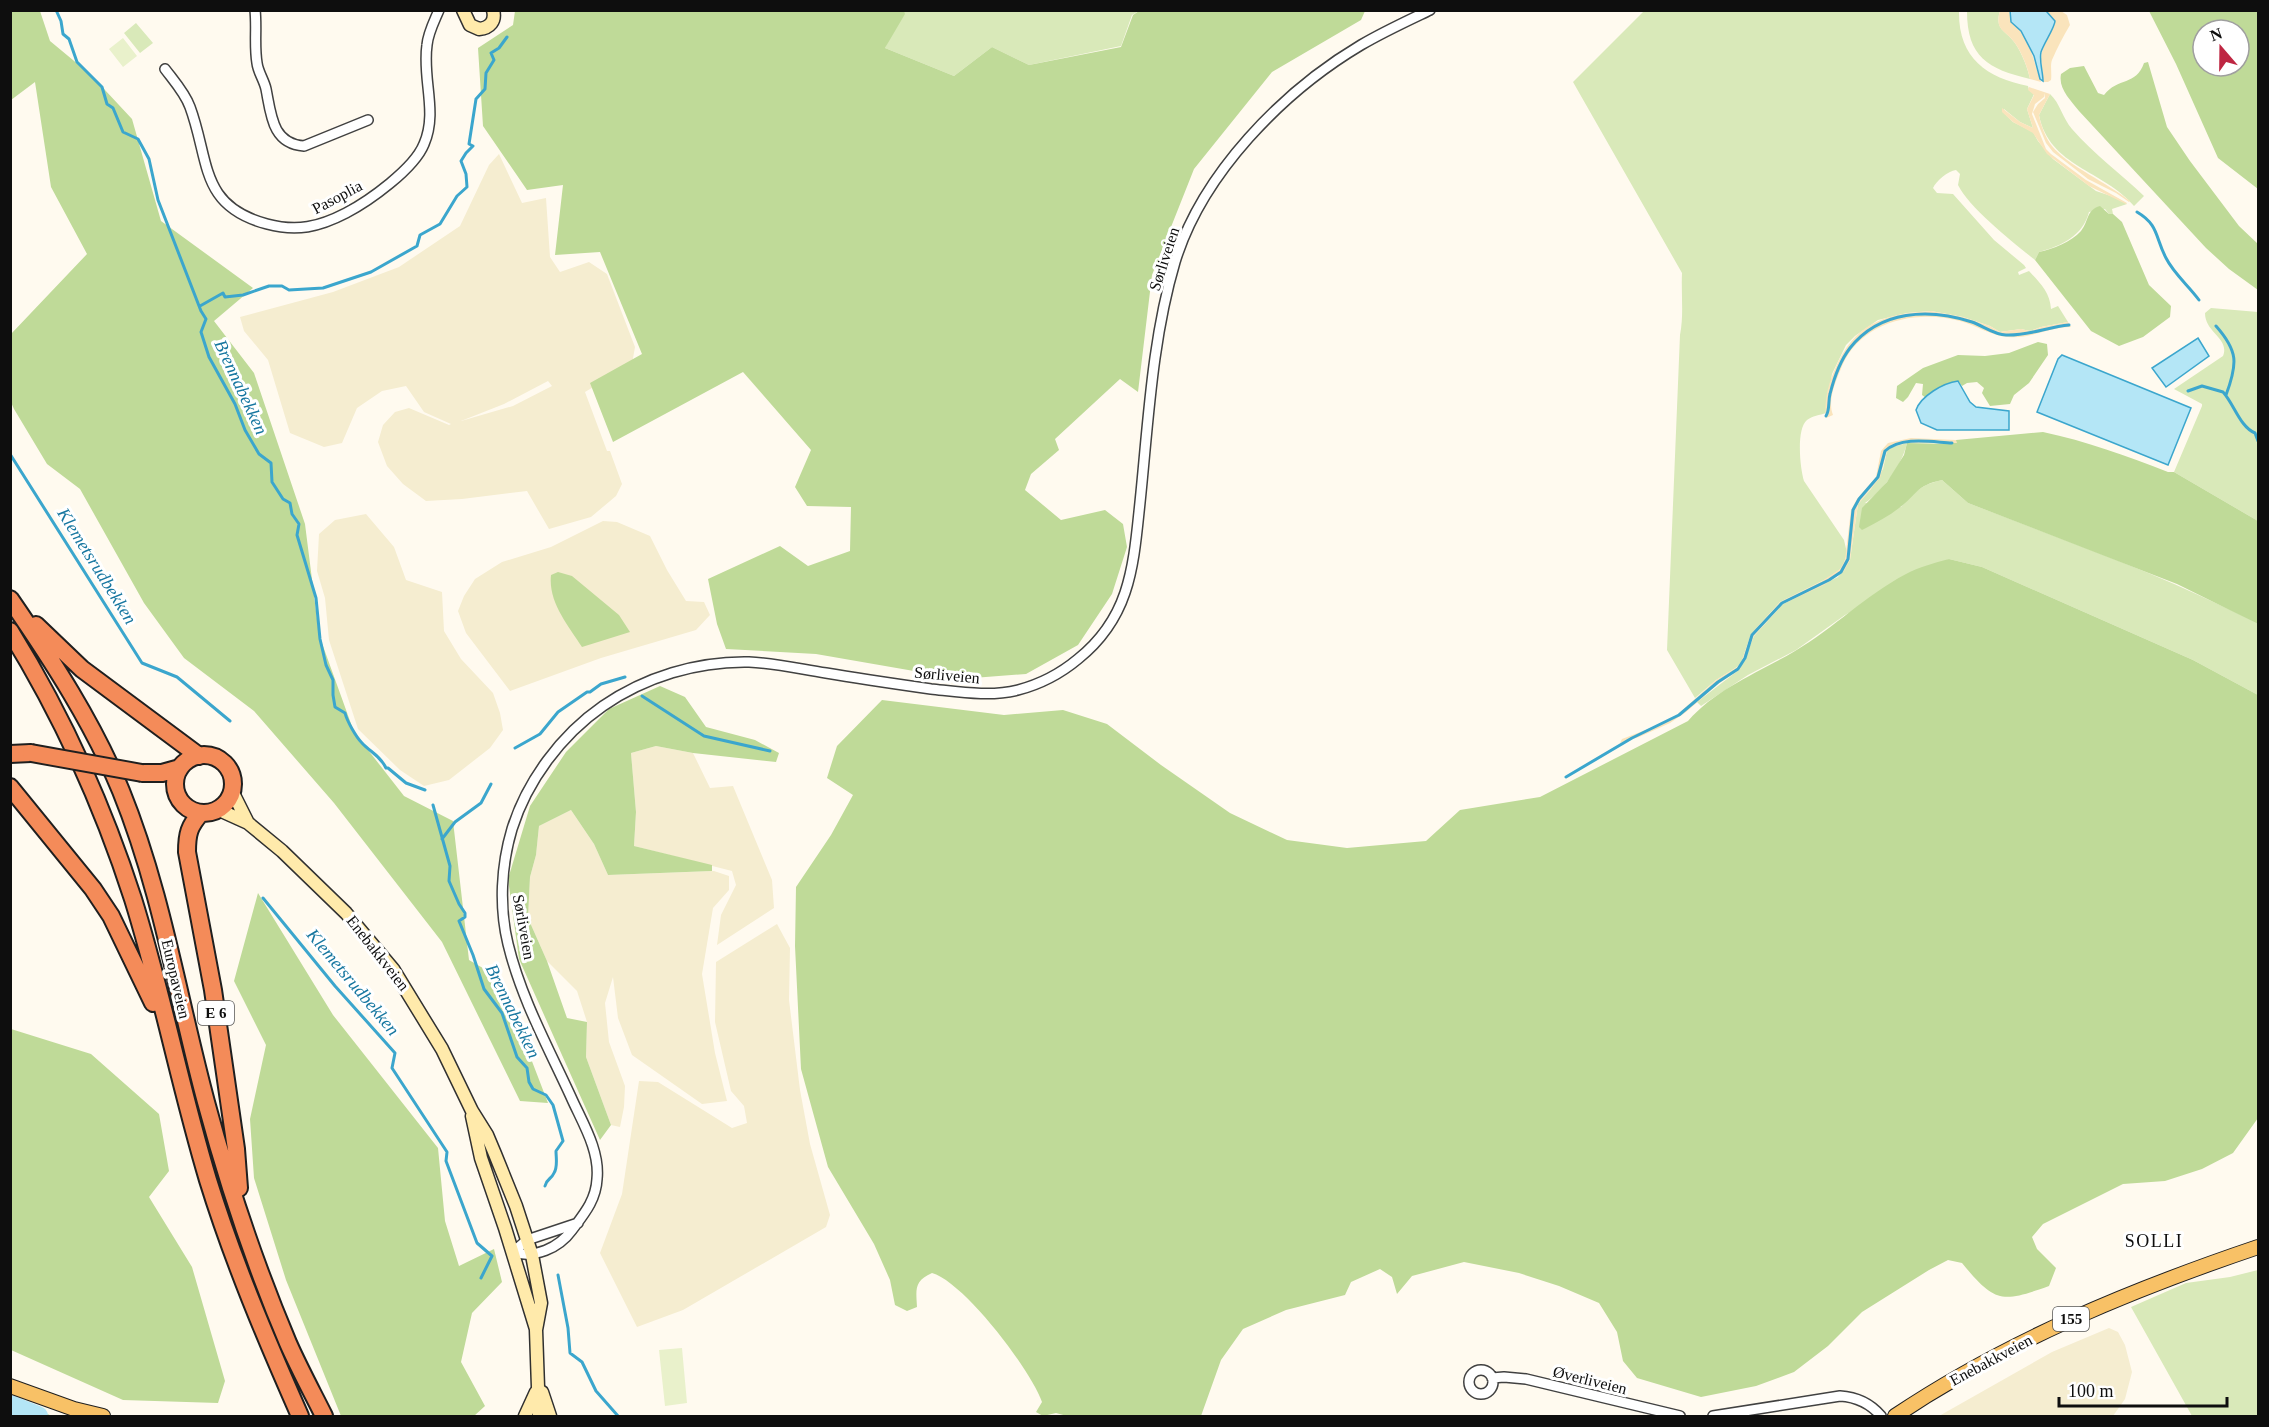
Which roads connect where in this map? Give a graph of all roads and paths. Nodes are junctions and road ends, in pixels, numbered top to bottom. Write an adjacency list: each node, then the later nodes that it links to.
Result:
1 (255, 10): 7 (street)
2 (439, 10): 6 (street, Pasoplia)
3 (462, 10): 4 (main road)
4 (493, 10)
5 (1430, 10): 23 (street, Sørliveien)
6 (165, 69)
7 (368, 120)
8 (12, 600): 12 (highway, E 6); 22 (highway, Europaveien / E 6)
9 (10, 631): 20 (highway, Europaveien)
10 (10, 741): 11 (highway)
11 (23, 753): 14 (highway, bridge)
12 (199, 756): 13 (highway); 16 (highway, E 6)
13 (180, 768): 14 (highway); 17 (highway)
14 (144, 773): 17 (highway)
15 (10, 787): 20 (highway)
16 (232, 791): 18 (highway, E 6); 19 (main road, Enebakkveien)
17 (176, 793): 18 (highway)
18 (209, 811): 19 (main road, Enebakkveien); 22 (highway, E 6)
19 (248, 823): 21 (main road, Enebakkveien)
20 (173, 1046): 35 (highway, Europaveien)
21 (472, 1111): 24 (main road, Enebakkveien); 26 (main road, Enebakkveien)
22 (241, 1219): 36 (highway, Europaveien / E 6)
23 (578, 1223): 24 (street); 27 (street, Sørliveien)
24 (527, 1240): 26 (street); 27 (main road, Enebakkveien)
25 (2259, 1246): 43 (main road, Enebakkveien / 155)
26 (513, 1252): 27 (street); 28 (main road, Enebakkveien)
27 (532, 1255): 28 (main road, Enebakkveien)
28 (536, 1330): 32 (main road, Enebakkveien)
29 (10, 1378): 33 (main road)
30 (1492, 1378): 40 (street, Øverliveien)
31 (10, 1386): 33 (main road)
32 (537, 1386): 37 (main road, Enebakkveien); 38 (main road, Enebakkveien); 39 (main road)
33 (44, 1397): 34 (main road)
34 (103, 1416)
35 (300, 1416)
36 (324, 1416)
37 (525, 1416)
38 (539, 1416)
39 (550, 1416)
40 (1680, 1416)
41 (1713, 1416): 42 (street)
42 (1881, 1416)
43 (1895, 1416)

